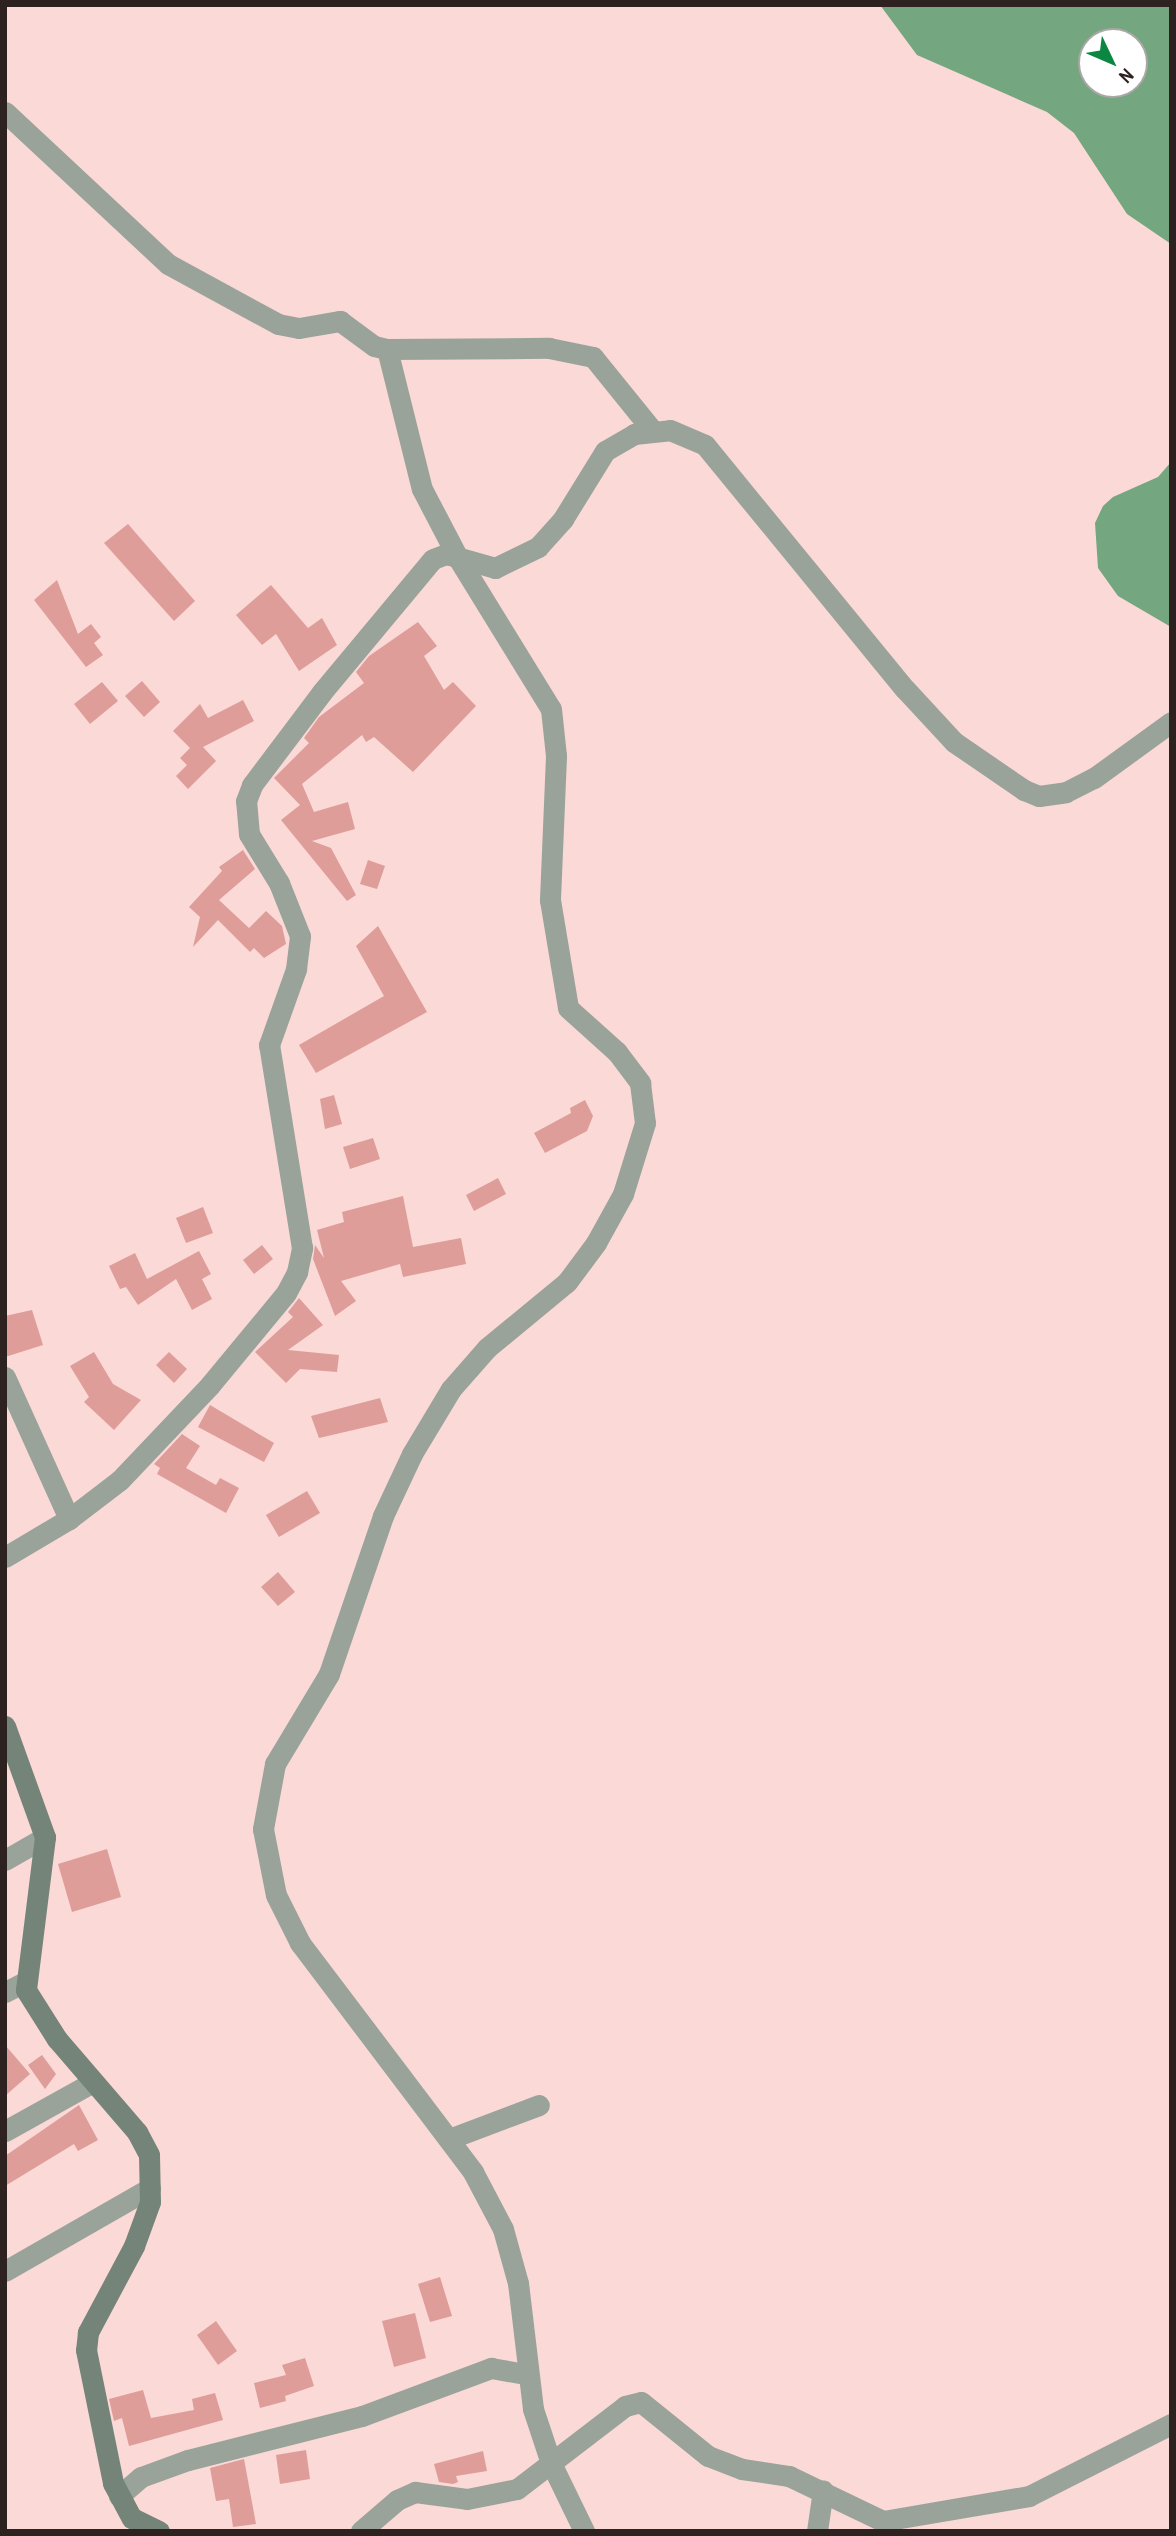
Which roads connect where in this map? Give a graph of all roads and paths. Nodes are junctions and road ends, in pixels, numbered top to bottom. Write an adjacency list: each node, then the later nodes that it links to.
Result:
1 (5, 112): 2 (street)
2 (387, 349): 3 (street); 4 (street)
3 (653, 430): 4 (street); 5 (street)
4 (458, 558): 7 (street); 17 (street)
5 (1171, 722)
6 (5, 1377): 7 (street)
7 (69, 1518): 8 (street)
8 (5, 1557)
9 (5, 1726): 10 (street)
10 (46, 1837): 11 (street); 12 (street)
11 (5, 1860)
12 (25, 1982): 13 (street); 14 (street)
13 (5, 1992)
14 (93, 2082): 16 (street); 18 (street)
15 (539, 2105): 17 (street)
16 (5, 2131)
17 (449, 2139): 20 (street)
18 (150, 2188): 19 (street); 24 (street)
19 (5, 2271)
20 (526, 2374): 22 (street); 24 (street)
21 (1171, 2424): 23 (street)
22 (551, 2463): 23 (street); 27 (street); 28 (street)
23 (823, 2490): 29 (street)
24 (119, 2496): 25 (street)
25 (132, 2524): 26 (street)
26 (159, 2531)
27 (361, 2531)
28 (584, 2531)
29 (817, 2531)

